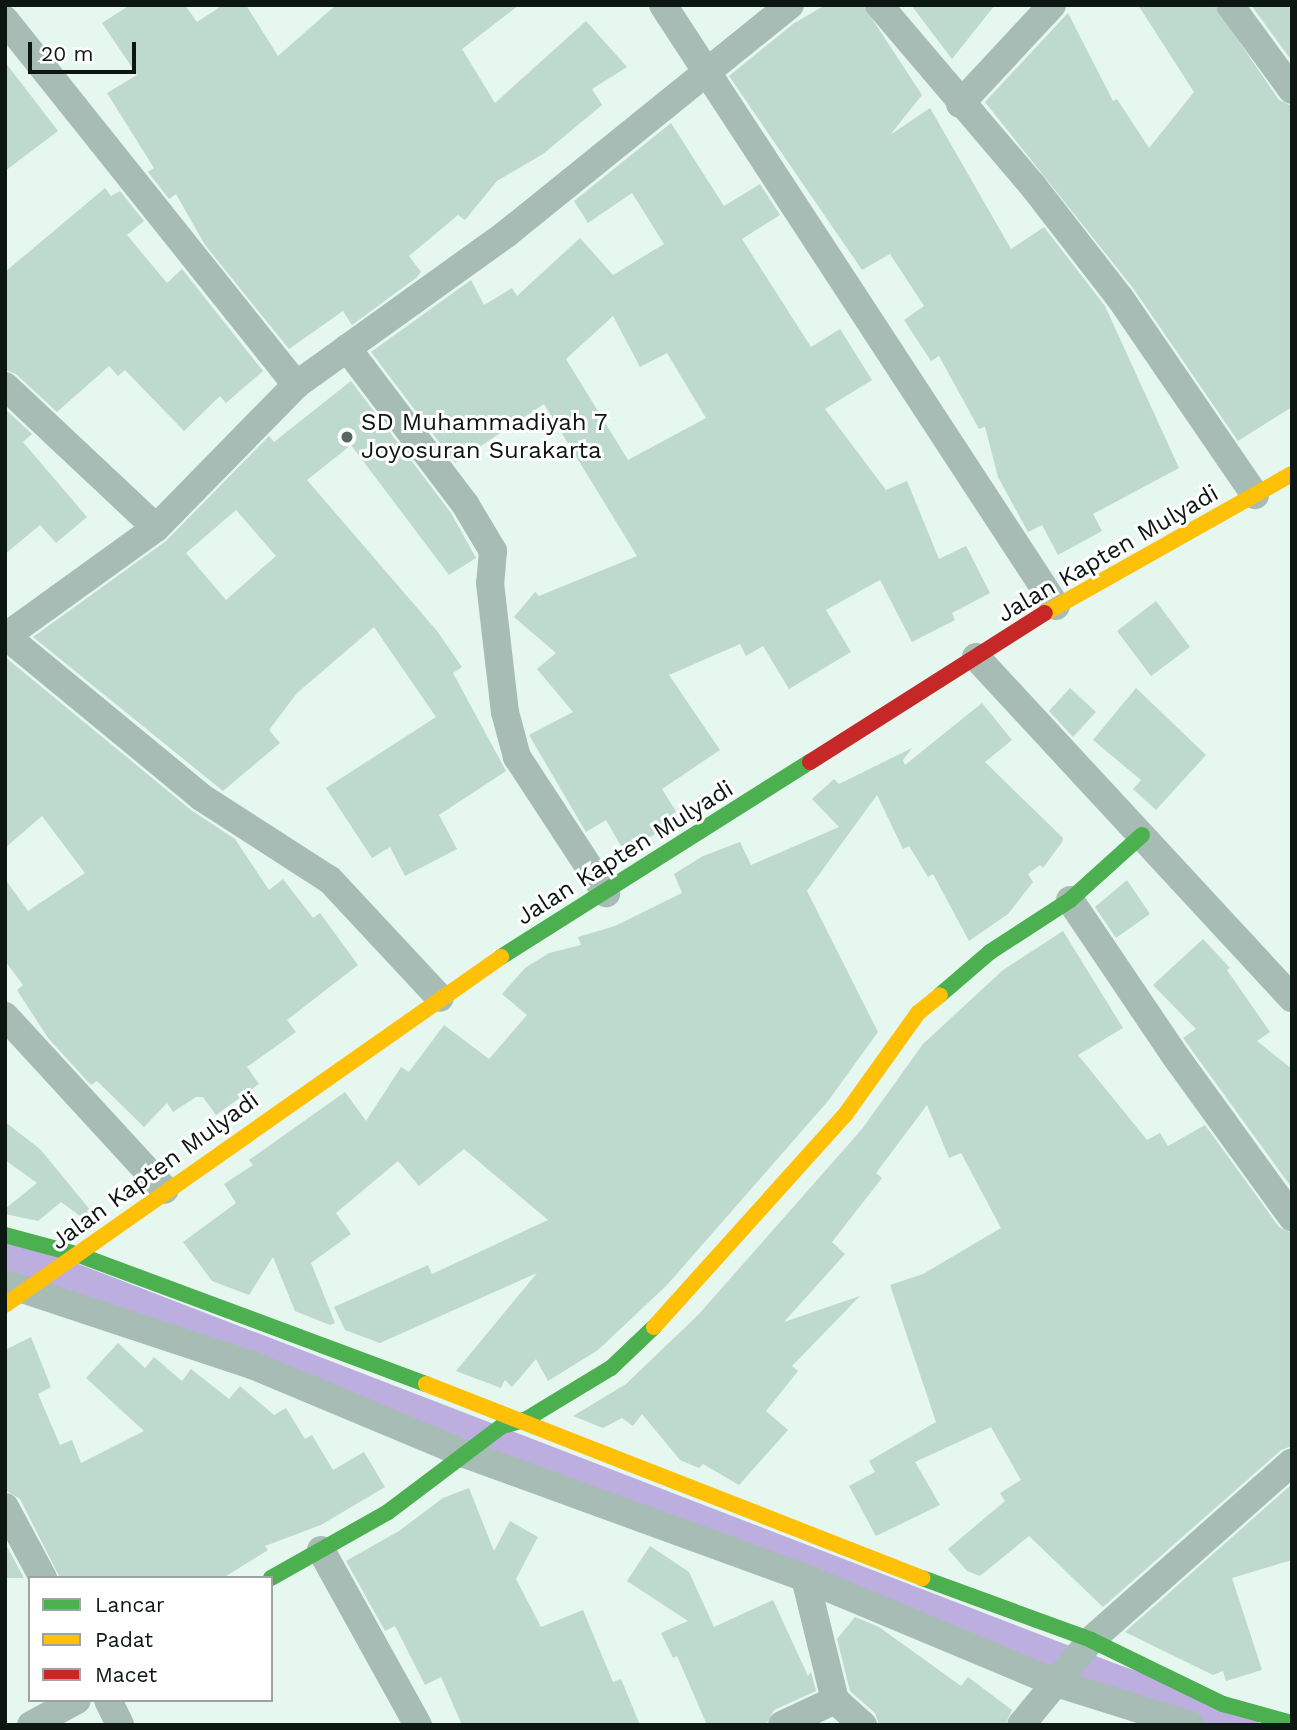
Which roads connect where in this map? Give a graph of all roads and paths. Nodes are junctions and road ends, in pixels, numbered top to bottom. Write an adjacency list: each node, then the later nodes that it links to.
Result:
1 (663, 5): 7 (street)
2 (790, 5): 7 (street)
3 (879, 5): 9 (street)
4 (1052, 5): 9 (street)
5 (1230, 5): 8 (street)
6 (5, 20): 11 (street)
7 (708, 72): 10 (street); 16 (street)
8 (1292, 90)
9 (960, 104): 14 (street)
10 (347, 348): 11 (street); 20 (street)
11 (296, 385): 15 (street)
12 (5, 386): 15 (street)
13 (1292, 474): 14 (street, Jalan Kapten Mulyadi)
14 (1255, 495): 16 (street, Jalan Kapten Mulyadi)
15 (156, 528): 17 (street)
16 (1056, 606): 18 (street, Jalan Kapten Mulyadi)
17 (6, 636): 22 (street)
18 (976, 657): 19 (street); 20 (street, Jalan Kapten Mulyadi)
19 (1142, 835): 21 (street); 23 (street)
20 (606, 893): 22 (street, Jalan Kapten Mulyadi)
21 (1070, 900): 26 (street); 30 (street)
22 (440, 998): 25 (street, Jalan Kapten Mulyadi)
23 (1292, 998)
24 (5, 1016): 25 (street)
25 (165, 1190): 28 (street, Jalan Kapten Mulyadi)
26 (1292, 1217)
27 (5, 1235): 28 (street)
28 (75, 1257): 29 (street, Jalan Kapten Mulyadi); 30 (street)
29 (17, 1291): 31 (street)
30 (525, 1420): 31 (street); 38 (street)
31 (471, 1450): 34 (street); 37 (street)
32 (1292, 1462): 38 (street)
33 (5, 1507): 35 (street)
34 (321, 1550): 36 (street); 46 (street)
35 (42, 1576)
36 (273, 1577)
37 (806, 1578): 39 (street); 40 (street)
38 (1088, 1646): 39 (street); 43 (street)
39 (1059, 1679): 49 (street); 50 (street)
40 (835, 1700): 47 (street); 48 (street)
41 (73, 1702): 44 (street)
42 (109, 1702): 45 (street)
43 (1292, 1723)
44 (31, 1725)
45 (120, 1725)
46 (418, 1725)
47 (782, 1725)
48 (863, 1725)
49 (1021, 1725)
50 (1190, 1725)

